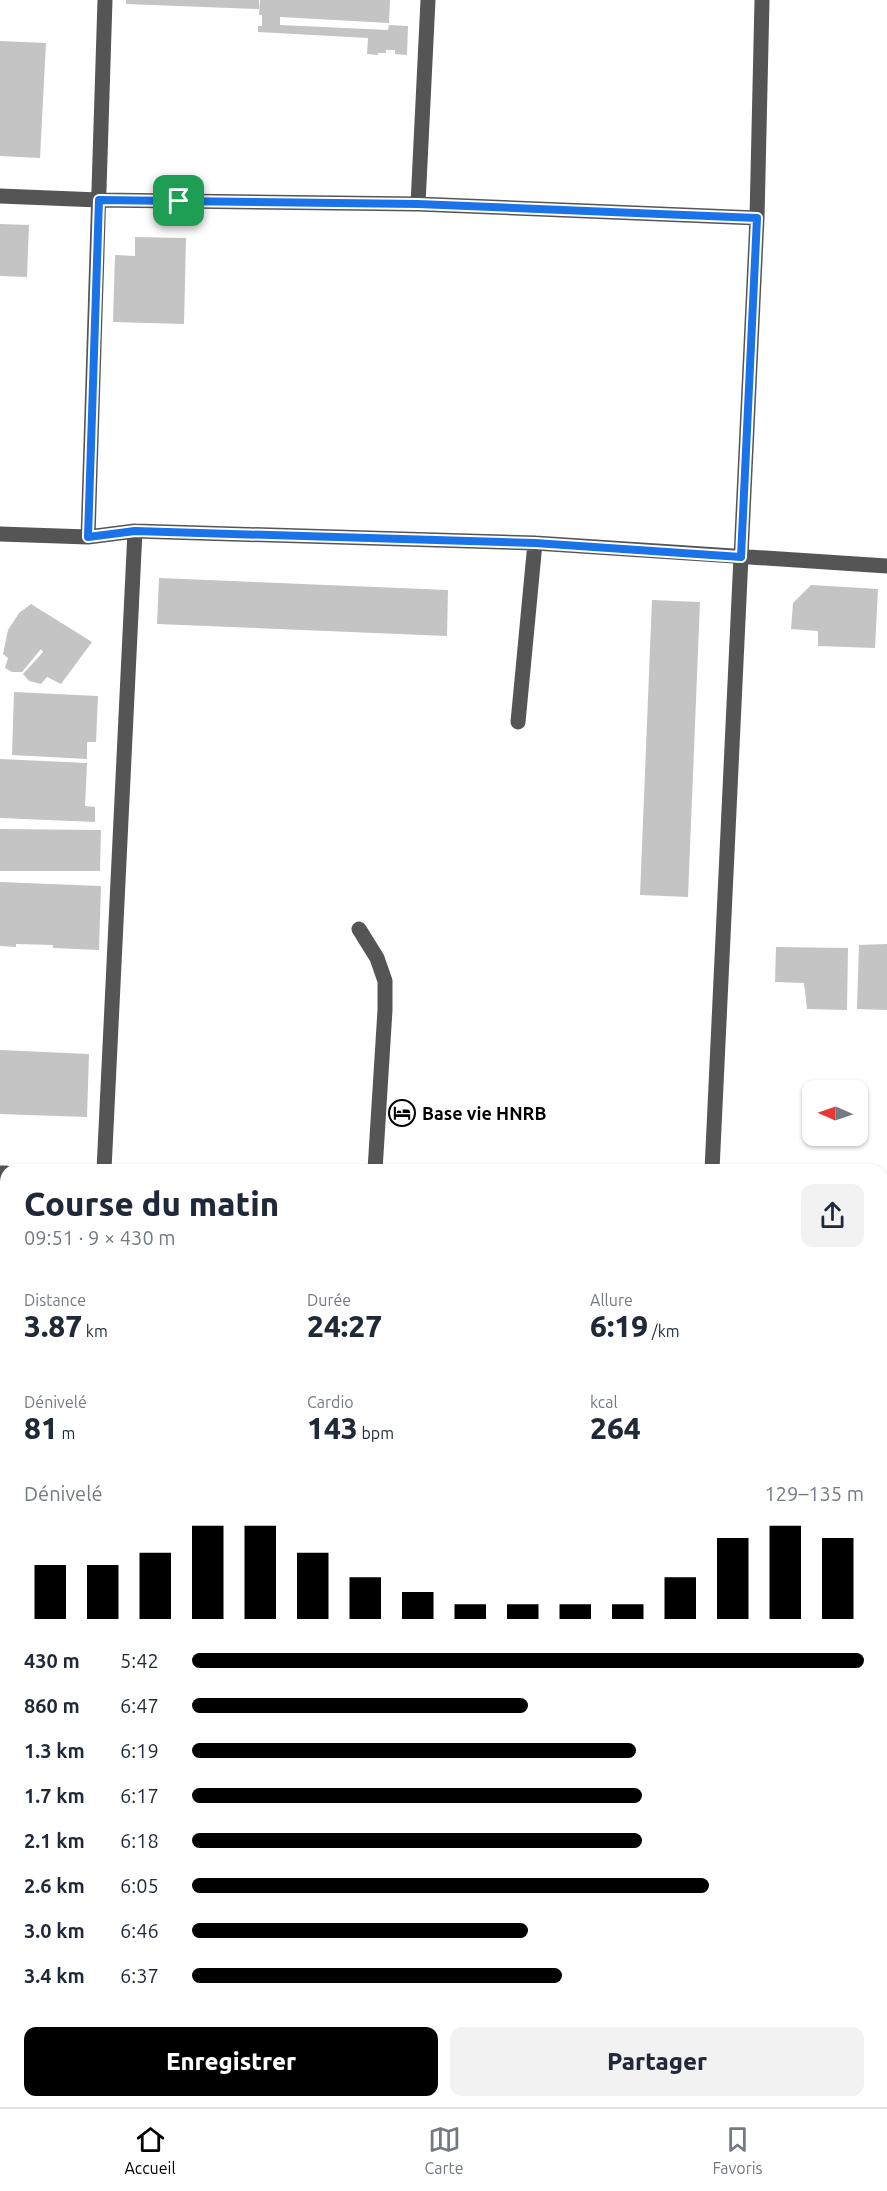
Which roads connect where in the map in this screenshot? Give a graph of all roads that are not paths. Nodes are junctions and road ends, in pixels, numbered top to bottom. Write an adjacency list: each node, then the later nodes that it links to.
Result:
1 (105, 0): 5 (street)
2 (428, 0): 6 (street)
3 (762, 0): 7 (street)
4 (0, 196): 5 (street)
5 (99, 200): 6 (street); 10 (street)
6 (418, 204): 7 (street)
7 (757, 218): 12 (street)
8 (135, 531): 10 (street); 11 (street); 16 (street)
9 (0, 534): 10 (street)
10 (88, 537)
11 (535, 543): 12 (street); 14 (street)
12 (741, 557): 13 (street); 18 (street)
13 (887, 566)
14 (518, 722)
15 (359, 929): 17 (street)
16 (104, 1164)
17 (375, 1164)
18 (712, 1164)

